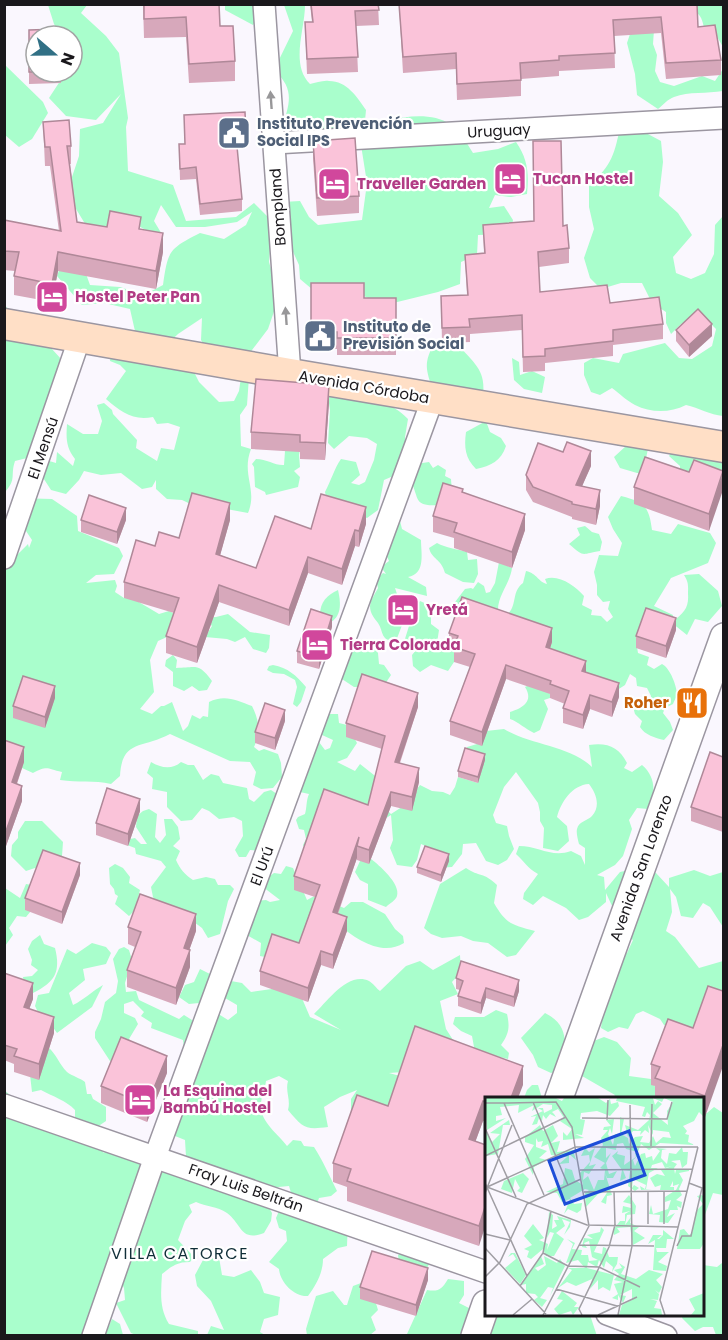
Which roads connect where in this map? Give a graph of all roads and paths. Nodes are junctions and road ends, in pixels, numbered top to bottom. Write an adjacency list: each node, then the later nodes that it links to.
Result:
1 (264, 4): 3 (street, Bompland, one-way to 1)
2 (723, 118): 3 (street, Uruguay)
3 (274, 143): 6 (street, Bompland, one-way to 3)
4 (4, 324): 5 (main road, Avenida Córdoba)
5 (80, 337): 6 (main road, Avenida Córdoba); 9 (street, El Mensú)
6 (290, 374): 7 (main road, Avenida Córdoba)
7 (433, 398): 8 (main road, Avenida Córdoba); 13 (street, El Urú)
8 (723, 447)
9 (4, 558)
10 (723, 637): 11 (street, Avenida San Lorenzo)
11 (559, 1097)
12 (4, 1105): 13 (street, Fray Luis Beltrán)
13 (155, 1157): 14 (street, Fray Luis Beltrán); 17 (street, El Urú)
14 (485, 1272)
15 (485, 1307): 18 (street)
16 (613, 1316): 19 (street)
17 (93, 1335)
18 (475, 1335)
19 (666, 1335)

